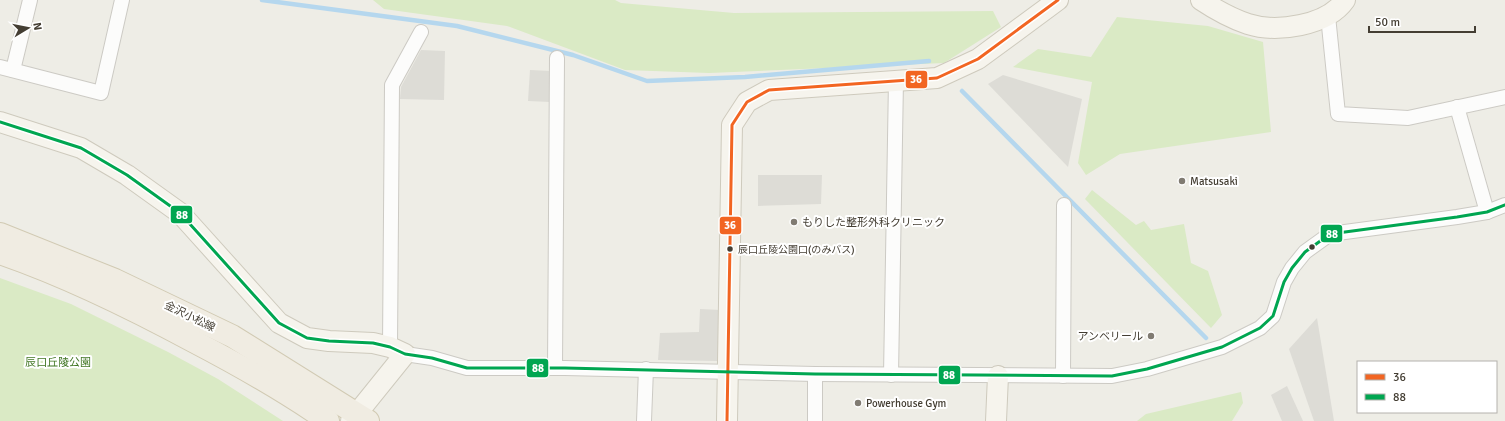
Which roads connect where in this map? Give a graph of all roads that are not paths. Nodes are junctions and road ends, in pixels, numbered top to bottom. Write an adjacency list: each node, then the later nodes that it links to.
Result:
1 (30, 0): 9 (street)
2 (122, 0): 9 (street)
3 (1058, 0): 10 (street)
4 (1200, 0): 6 (street)
5 (1345, 0): 6 (street)
6 (1328, 16): 12 (street)
7 (421, 32): 19 (street)
8 (557, 58): 20 (street)
9 (7, 68)
10 (896, 80): 22 (street); 24 (street)
11 (1505, 97): 12 (street)
12 (1457, 107): 16 (street)
13 (0, 122): 19 (street)
14 (1064, 205): 26 (street)
15 (1505, 205): 16 (street)
16 (1487, 212): 26 (street)
17 (0, 234): 27 (main road, 金沢小松線)
18 (0, 252): 28 (main road, 金沢小松線)
19 (398, 350): 20 (street); 27 (street)
20 (555, 368): 21 (street)
21 (646, 369): 22 (street); 29 (street)
22 (728, 371): 23 (street); 30 (street)
23 (816, 374): 24 (street); 31 (street)
24 (891, 375): 25 (street)
25 (998, 376): 26 (street); 32 (street)
26 (1064, 376)
27 (359, 419)
28 (328, 421)
29 (644, 421)
30 (727, 421)
31 (815, 421)
32 (996, 421)

